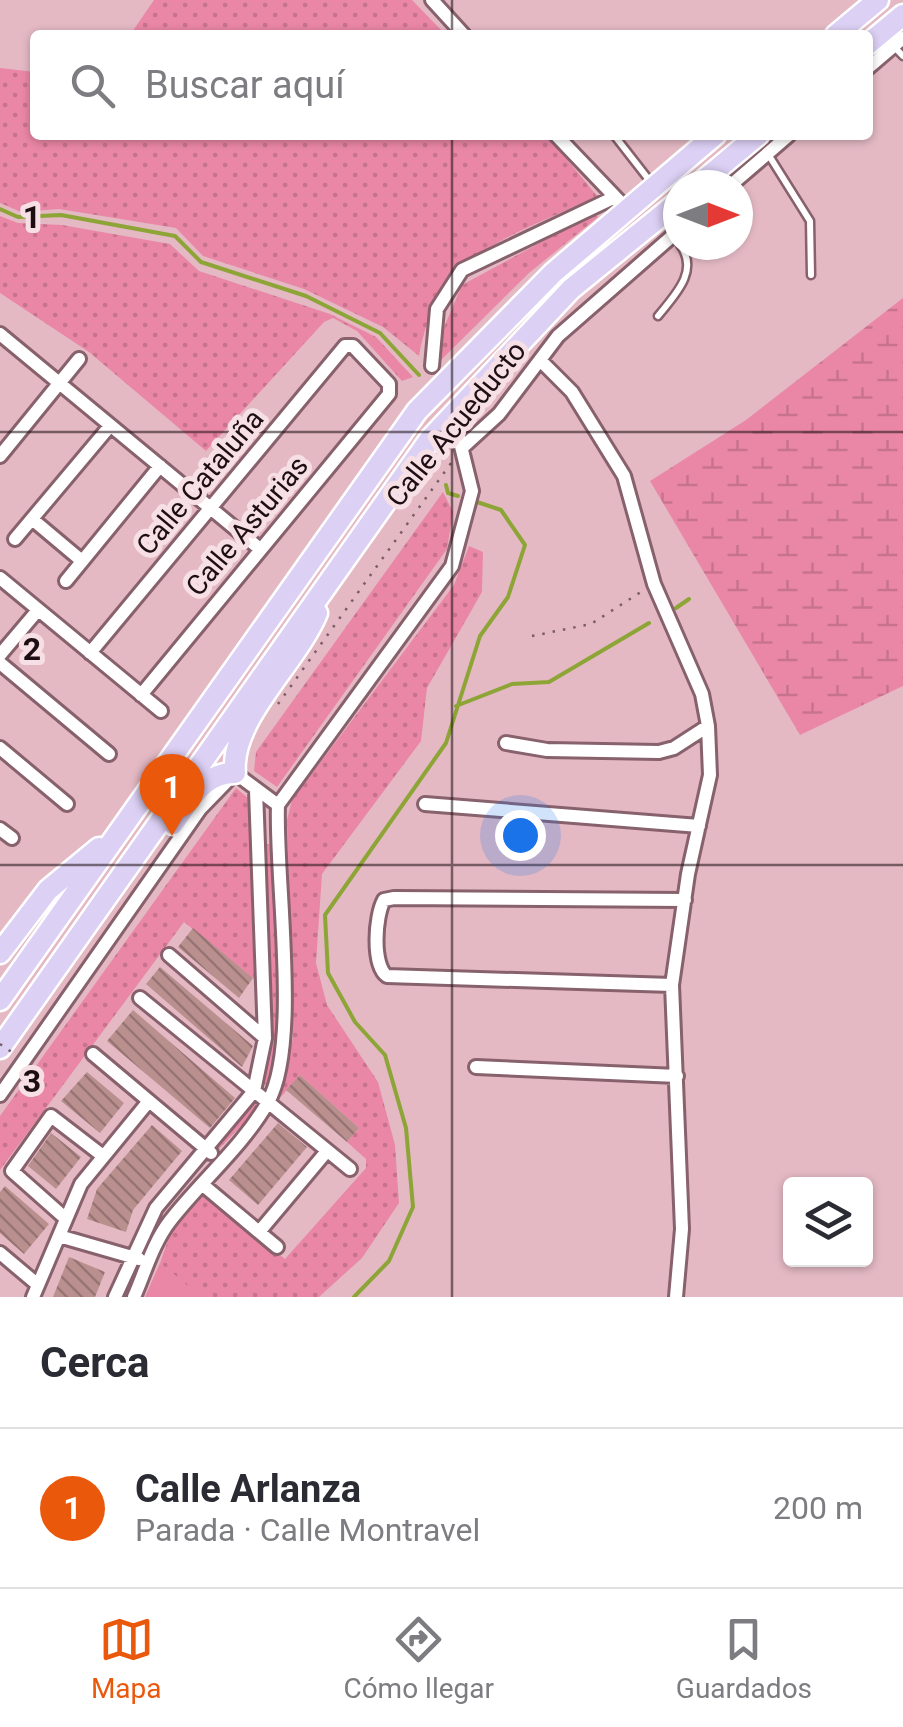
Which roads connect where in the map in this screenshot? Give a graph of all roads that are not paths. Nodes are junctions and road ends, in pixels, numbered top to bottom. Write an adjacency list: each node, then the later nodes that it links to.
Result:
1 (432, 0): 4 (street)
2 (878, 0): 5 (highway)
3 (903, 15): 6 (highway)
4 (459, 30)
5 (842, 30)
6 (890, 44): 7 (street)
7 (873, 63)
8 (561, 140): 15 (street)
9 (618, 140): 14 (lane)
10 (709, 140): 14 (highway)
11 (763, 144): 12 (highway); 13 (street); 19 (lane)
12 (722, 170)
13 (742, 170)
14 (653, 186): 15 (highway)
15 (621, 202): 24 (street); 57 (highway)
16 (663, 214): 36 (highway)
17 (663, 250): 23 (street, Calle Acueducto)
18 (686, 260): 20 (lane)
19 (811, 275)
20 (658, 316)
21 (3, 342): 25 (street)
22 (79, 359): 25 (street)
23 (540, 360): 43 (street); 51 (street, Calle Acueducto)
24 (432, 366)
25 (61, 382): 27 (street); 28 (street)
26 (391, 389): 30 (street, Calle Cataluña); 33 (street, Calle Asturias)
27 (110, 426): 29 (street); 31 (street)
28 (0, 456)
29 (160, 466): 30 (street); 34 (street)
30 (210, 508): 33 (street); 39 (street, Calle Cataluña)
31 (32, 519): 32 (street); 34 (street)
32 (16, 539)
33 (260, 549): 41 (street, Calle Asturias)
34 (82, 561): 37 (street)
35 (0, 578): 38 (street)
36 (332, 578): 47 (highway); 59 (highway)
37 (66, 582)
38 (38, 610): 39 (street); 40 (street)
39 (90, 653): 41 (street)
40 (0, 659): 46 (street)
41 (141, 695): 42 (street)
42 (161, 712)
43 (708, 726): 44 (street); 52 (street)
44 (506, 744)
45 (0, 748): 49 (street)
46 (109, 754)
47 (235, 773): 48 (street); 59 (highway); 71 (street)
48 (256, 790): 51 (street); 54 (street)
49 (68, 804)
50 (426, 804): 52 (street)
51 (278, 805): 55 (street)
52 (698, 826): 58 (street)
53 (0, 828): 56 (street)
54 (260, 829): 55 (street); 65 (street)
55 (277, 830): 73 (street)
56 (12, 838)
57 (113, 838): 60 (highway); 64 (highway)
58 (685, 900): 62 (street); 62 (street)
59 (86, 922): 66 (highway)
60 (0, 953)
61 (169, 955): 65 (street)
62 (672, 986): 69 (street)
63 (140, 998): 70 (street)
64 (0, 1000)
65 (265, 1038): 70 (street)
66 (5, 1049)
67 (94, 1054): 72 (street)
68 (476, 1067): 69 (street)
69 (677, 1076): 92 (street)
70 (254, 1091): 73 (street); 74 (street)
71 (0, 1096)
72 (149, 1101): 74 (street); 76 (street)
73 (269, 1101): 75 (street); 77 (street)
74 (207, 1150): 77 (street); 80 (street)
75 (327, 1151): 78 (street); 83 (street)
76 (102, 1156): 81 (street); 81 (street)
77 (220, 1162): 79 (street)
78 (350, 1170)
79 (203, 1185): 82 (street); 83 (street)
80 (156, 1208): 82 (street); 87 (street)
81 (66, 1218): 84 (street)
82 (170, 1220): 88 (street)
83 (259, 1232): 85 (street)
84 (60, 1236): 87 (street); 89 (street)
85 (277, 1247)
86 (0, 1253): 89 (street)
87 (132, 1256): 88 (street); 90 (street)
88 (149, 1262): 91 (street)
89 (36, 1291)
90 (115, 1297)
91 (134, 1297)
92 (676, 1297)

